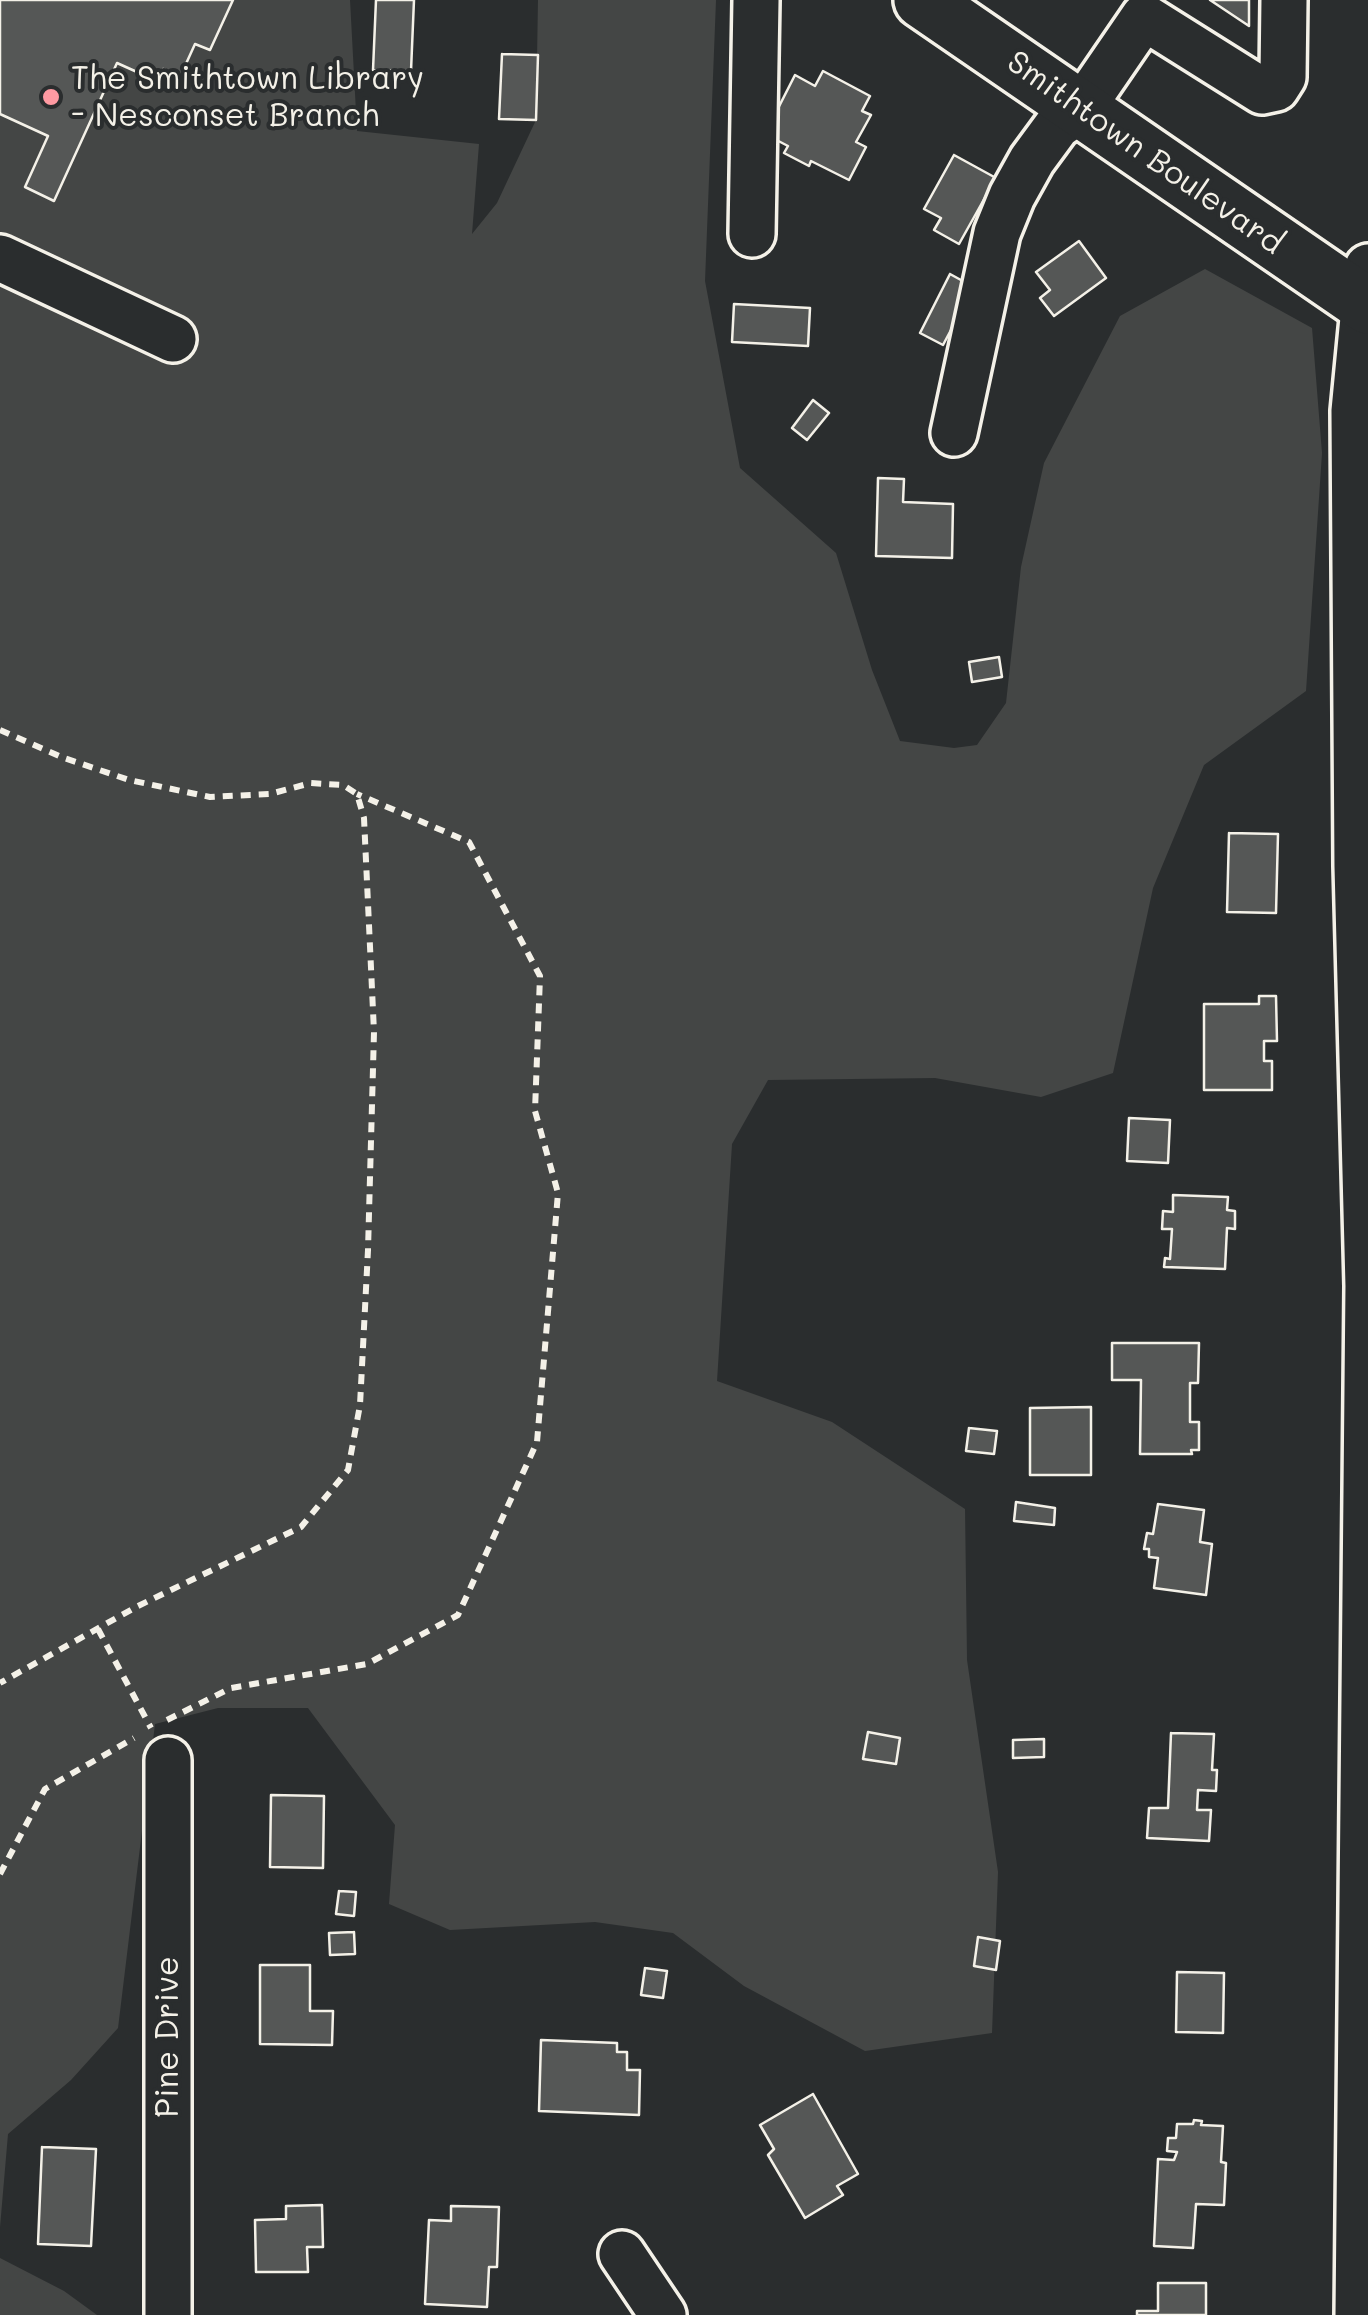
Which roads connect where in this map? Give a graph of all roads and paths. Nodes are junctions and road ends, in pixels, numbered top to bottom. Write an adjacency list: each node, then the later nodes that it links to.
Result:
1 (756, 0): 6 (street)
2 (922, 0): 5 (main road, Smithtown Boulevard)
3 (1284, 0): 4 (street)
4 (1131, 9): 5 (street)
5 (1081, 109): 8 (main road, Smithtown Boulevard); 10 (street)
6 (752, 234)
7 (0, 258): 9 (street)
8 (1366, 292): 20 (street)
9 (173, 339)
10 (954, 432)
11 (0, 730): 12 (path)
12 (357, 794): 13 (path); 15 (path)
13 (98, 1628): 14 (path); 15 (path)
14 (0, 1683)
15 (160, 1744): 16 (path); 18 (street, Pine Drive)
16 (0, 1874)
17 (622, 2254): 19 (street)
18 (168, 2315)
19 (663, 2315)
20 (1358, 2315)

